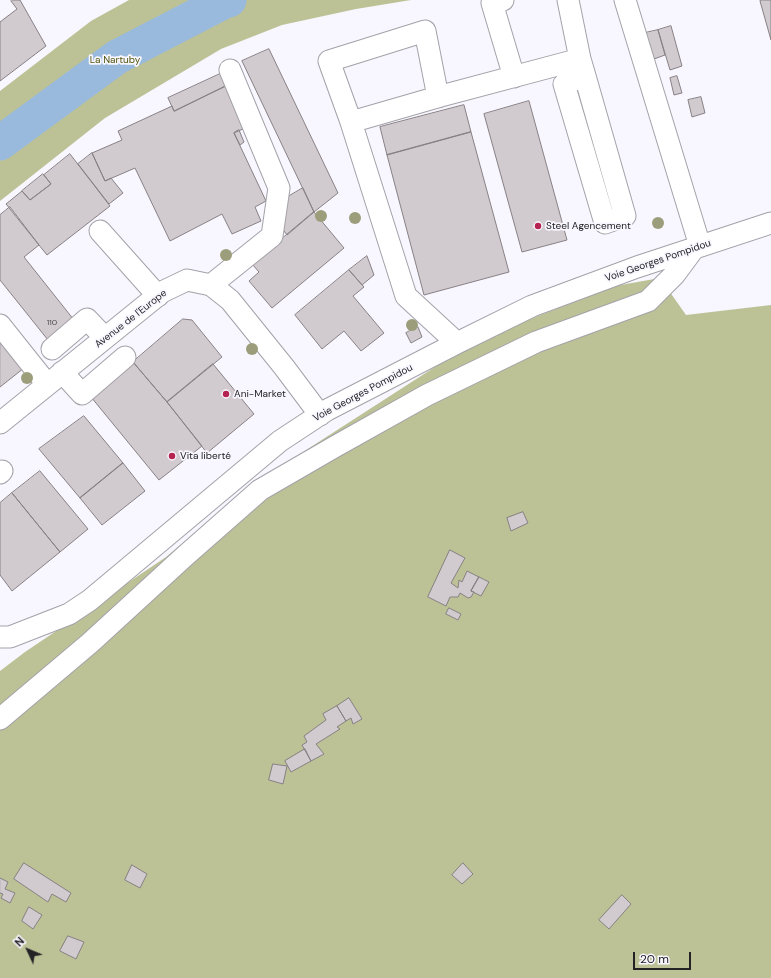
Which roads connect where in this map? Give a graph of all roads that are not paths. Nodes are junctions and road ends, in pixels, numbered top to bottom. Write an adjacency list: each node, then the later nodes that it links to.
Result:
1 (503, 0): 6 (street)
2 (568, 0): 4 (street)
3 (625, 0): 11 (street)
4 (583, 68): 4 (street); 6 (street)
5 (230, 70): 12 (street)
6 (514, 77): 7 (street)
7 (438, 97): 8 (street); 8 (street)
8 (351, 122): 16 (street)
9 (771, 223): 11 (street, Voie Georges Pompidou)
10 (100, 231): 13 (street)
11 (698, 246): 16 (street, Voie Georges Pompidou); 23 (street)
12 (211, 285): 13 (street, Avenue de l'Europe); 20 (street, Avenue de l'Europe)
13 (158, 296): 15 (street, Avenue de l'Europe)
14 (0, 325): 19 (street)
15 (105, 338): 17 (street); 19 (street, Avenue de l'Europe)
16 (457, 343): 20 (street, Voie Georges Pompidou)
17 (52, 349)
18 (125, 357): 19 (street)
19 (55, 378): 21 (street, Avenue de l'Europe)
20 (320, 415): 22 (street, Voie Georges Pompidou)
21 (0, 423)
22 (0, 637)
23 (0, 719)

